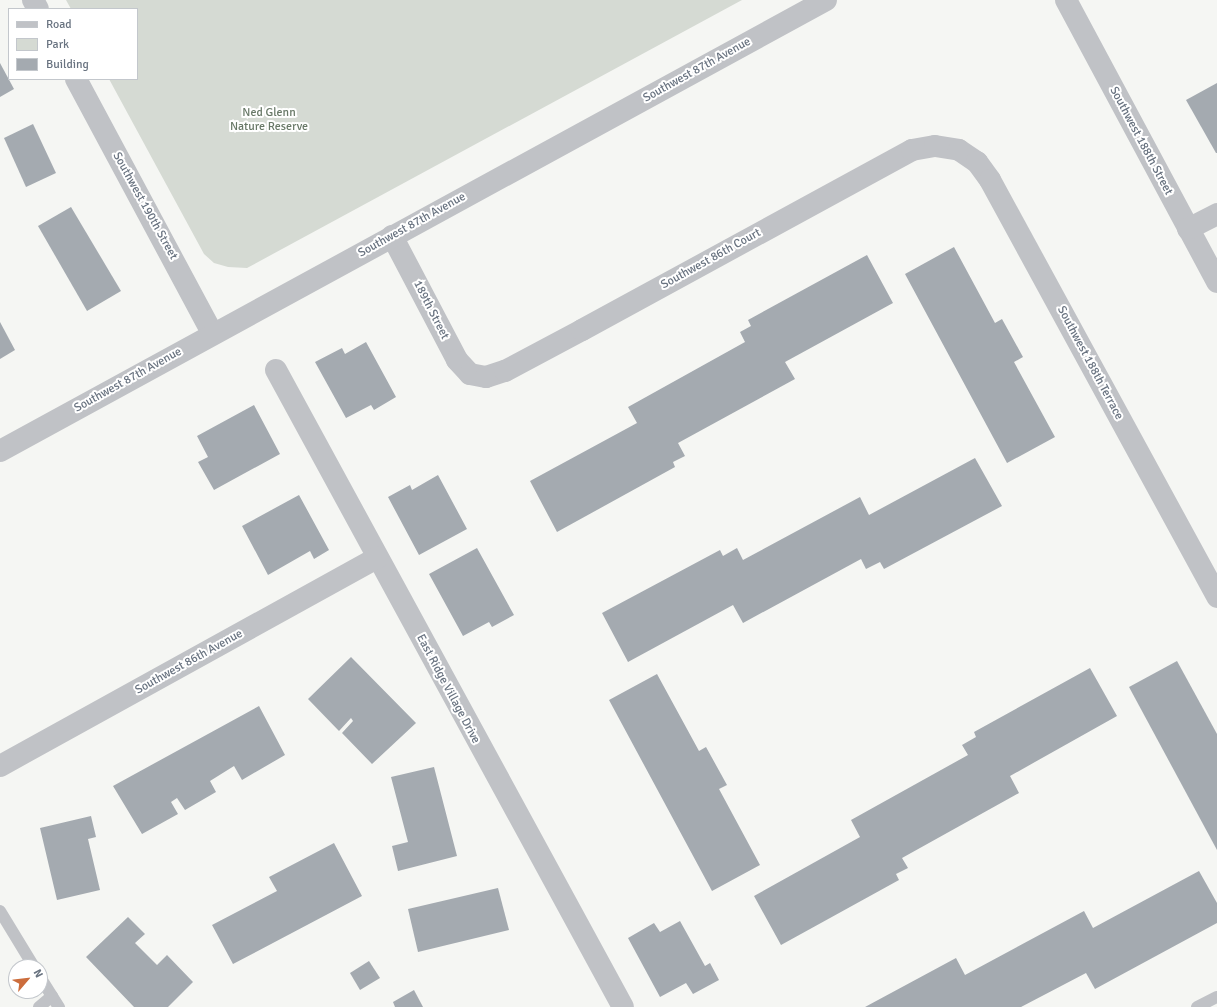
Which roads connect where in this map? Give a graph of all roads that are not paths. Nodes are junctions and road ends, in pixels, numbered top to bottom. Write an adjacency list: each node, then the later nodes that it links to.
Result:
1 (826, 0): 7 (street, Southwest 87th Avenue)
2 (1066, 0): 6 (street, Southwest 188th Street)
3 (77, 80): 9 (street, Southwest 190th Street)
4 (946, 147): 11 (street, Southwest 86th Court); 14 (street, Southwest 188th Terrace)
5 (1217, 214): 6 (street)
6 (1188, 229): 8 (street, Southwest 188th Street)
7 (392, 236): 9 (street, Southwest 87th Avenue); 11 (street, 189th Street)
8 (1217, 282)
9 (213, 334): 12 (street, Southwest 87th Avenue)
10 (276, 370): 13 (street, East Ridge Village Drive)
11 (478, 377)
12 (0, 451)
13 (377, 558): 15 (street, Southwest 86th Avenue); 23 (street, East Ridge Village Drive)
14 (1217, 598)
15 (0, 766)
16 (0, 911): 17 (lane)
17 (29, 959)
18 (48, 990): 19 (lane)
19 (52, 996): 21 (lane); 22 (lane)
20 (1217, 996): 24 (lane)
21 (39, 1007)
22 (59, 1007)
23 (623, 1007)
24 (1197, 1007)

